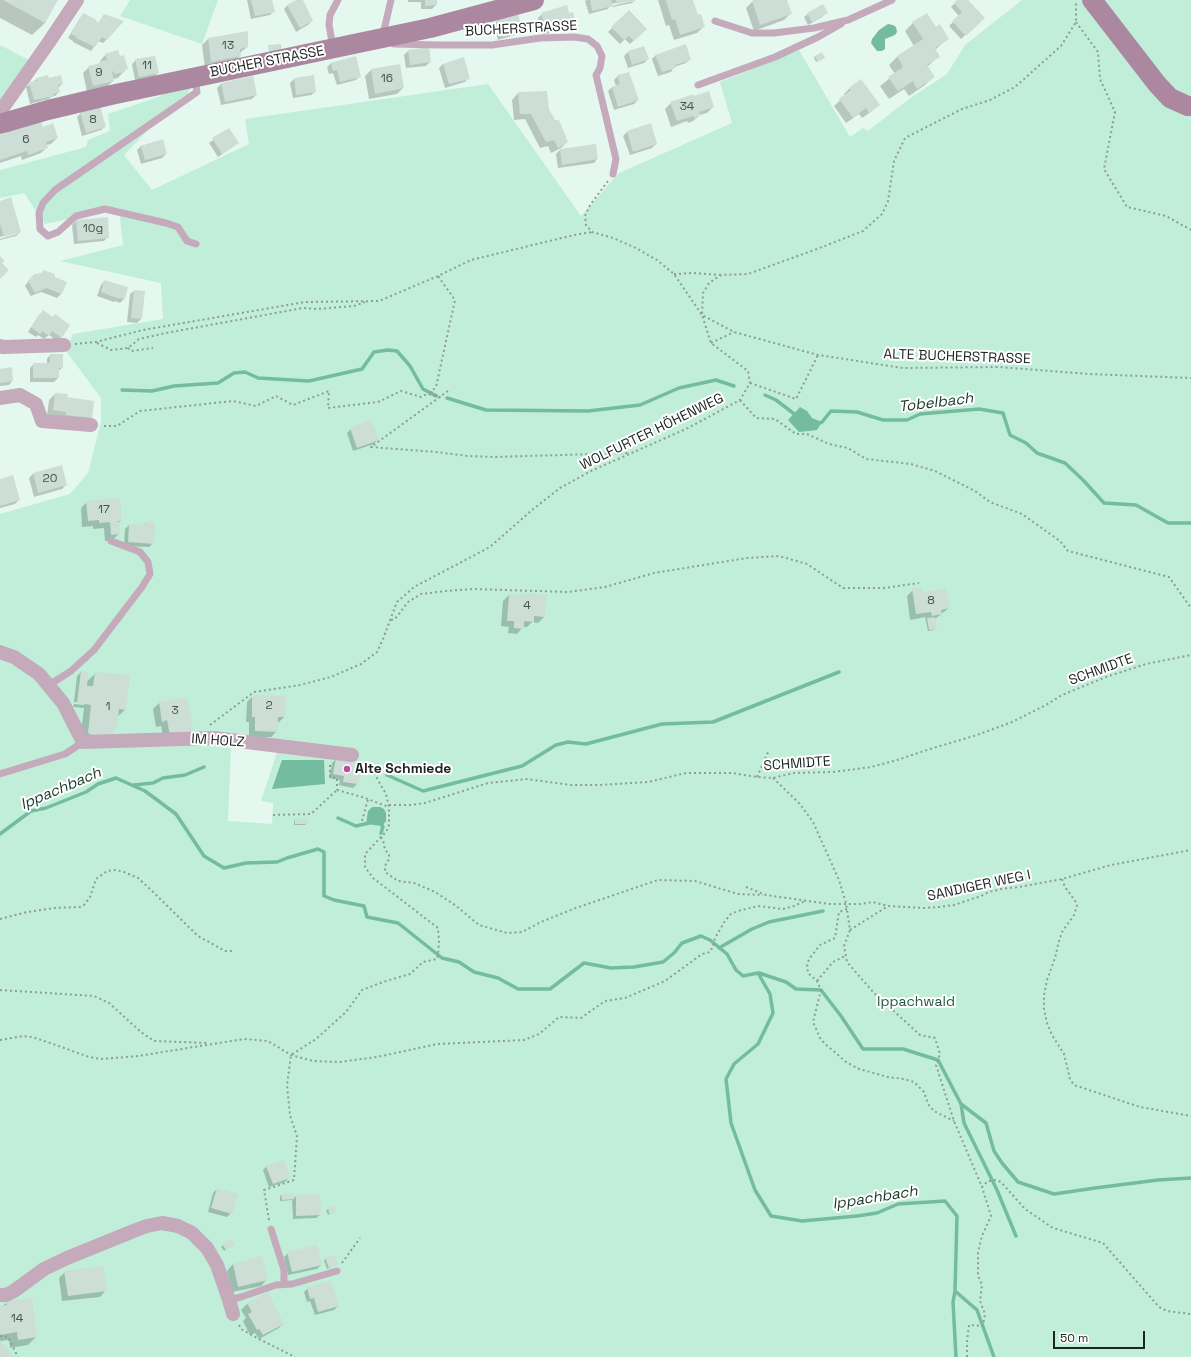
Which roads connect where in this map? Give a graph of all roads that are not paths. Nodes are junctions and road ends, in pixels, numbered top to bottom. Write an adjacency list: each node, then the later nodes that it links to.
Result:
1 (77, 0): 14 (street)
2 (338, 0): 10 (lane)
3 (391, 0): 9 (lane)
4 (534, 0): 9 (street, BUCHER STRASSE)
5 (892, 0): 7 (lane)
6 (1092, 0): 13 (street)
7 (848, 20): 8 (lane); 12 (lane)
8 (715, 21)
9 (383, 39): 10 (street, BUCHER STRASSE); 16 (lane, BUCHERSTRASSE)
10 (334, 49): 11 (street, BUCHER STRASSE)
11 (194, 77): 15 (street, BUCHER STRASSE); 17 (lane)
12 (698, 85)
13 (1191, 106)
14 (0, 115)
15 (0, 123)
16 (613, 174)
17 (196, 244)
18 (64, 345): 19 (street)
19 (0, 346)
20 (0, 398): 21 (street)
21 (91, 425)
22 (111, 542): 24 (lane)
23 (0, 652): 24 (street)
24 (49, 686): 25 (street)
25 (84, 742): 26 (street, IM HOLZ); 27 (lane)
26 (352, 755)
27 (0, 774)
28 (271, 1229): 30 (lane)
29 (337, 1271): 30 (lane)
30 (284, 1284): 32 (lane)
31 (0, 1294): 32 (street)
32 (231, 1307)

